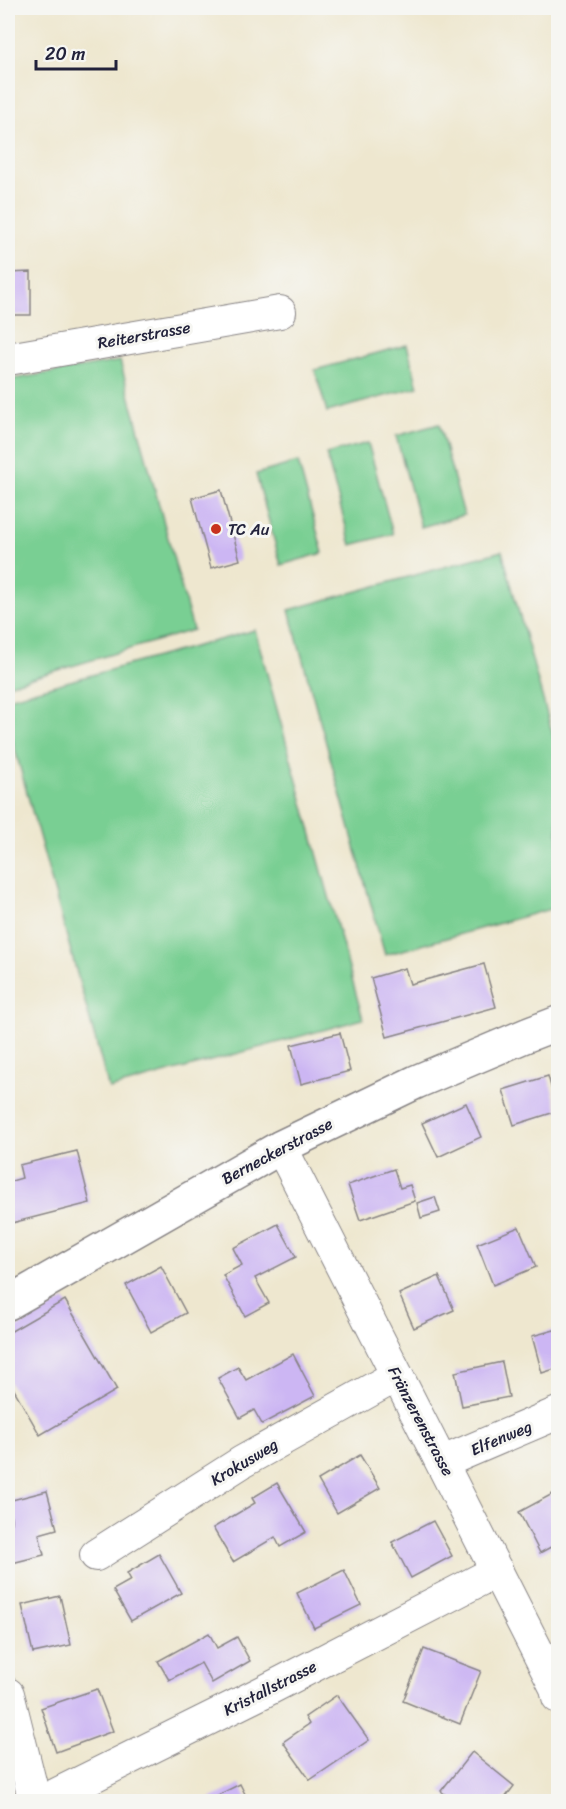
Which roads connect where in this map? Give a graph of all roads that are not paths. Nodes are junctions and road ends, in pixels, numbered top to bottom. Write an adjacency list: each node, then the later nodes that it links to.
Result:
1 (280, 312): 2 (street, Reiterstrasse)
2 (8, 359)
3 (558, 1023): 4 (main road, Berneckerstrasse)
4 (281, 1147): 5 (main road, Berneckerstrasse); 6 (street, Fränzerenstrasse)
5 (8, 1303)
6 (396, 1376): 8 (street, Fränzerenstrasse); 9 (street, Krokusweg)
7 (558, 1413): 8 (street, Elfenweg)
8 (443, 1462): 10 (street, Fränzerenstrasse)
9 (96, 1555)
10 (497, 1571): 11 (street, Fränzerenstrasse); 14 (street, Kristallstrasse)
11 (558, 1691)
12 (8, 1694): 13 (street)
13 (35, 1802)
14 (40, 1802)

